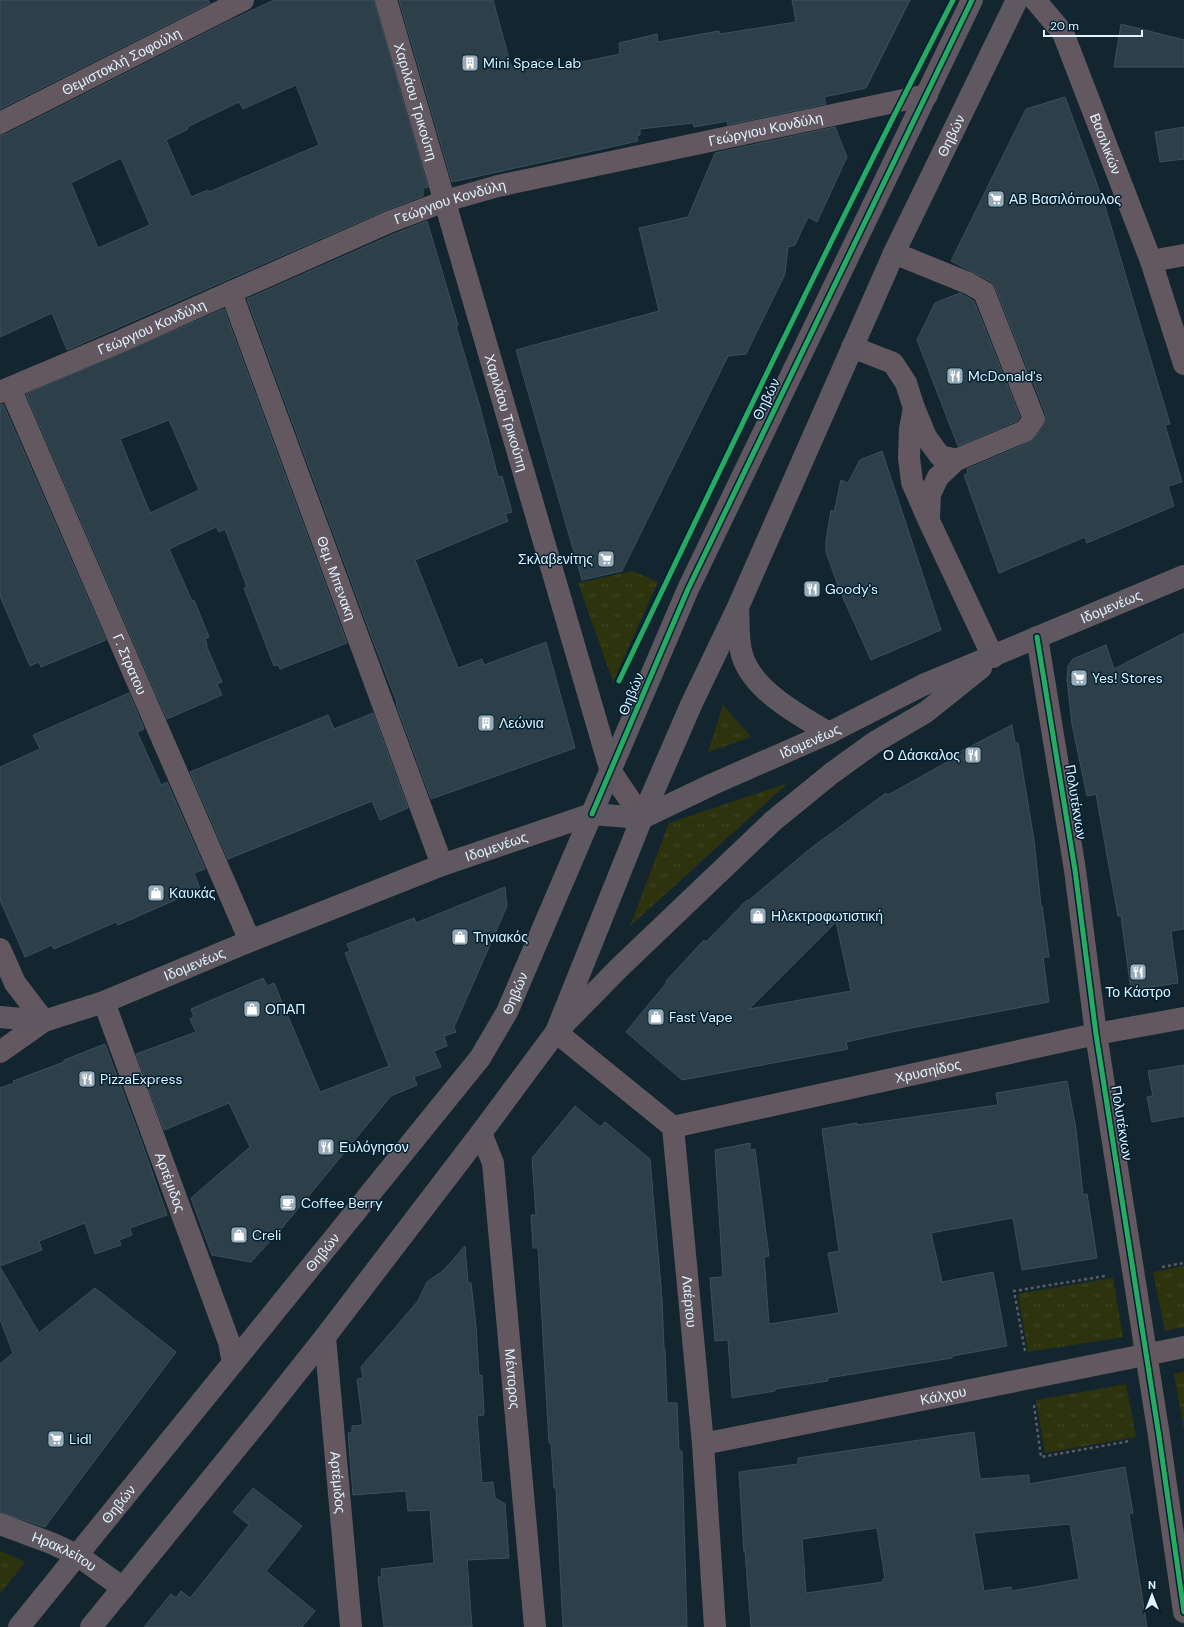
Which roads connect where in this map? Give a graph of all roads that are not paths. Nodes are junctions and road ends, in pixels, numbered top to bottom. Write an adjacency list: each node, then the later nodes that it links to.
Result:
1 (243, 0): 7 (street, Θεμιστοκλή Σοφούλη)
2 (386, 0): 8 (street, Χαριλάου Τρικούπη)
3 (972, 0): 6 (main road, Θηβών)
4 (1017, 0): 9 (main road, Θηβών)
5 (1035, 0): 11 (street, Βασιλικών)
6 (926, 95): 8 (street, Γεώργιου Κονδύλη); 24 (main road, Θηβών)
7 (0, 122)
8 (445, 201): 12 (street, Γεώργιου Κονδύλη); 24 (street, Χαριλάου Τρικούπη)
9 (894, 254): 13 (main road, Θηβών); 17 (street)
10 (1184, 255): 11 (street)
11 (1151, 261): 14 (street, Βασιλικών)
12 (231, 292): 15 (street, Γεώργιου Κονδύλη); 27 (street, Θεμ. Μπενακη)
13 (852, 347): 16 (street); 20 (main road, Θηβών)
14 (1184, 364)
15 (5, 390): 28 (street, Γ. Στρατου)
16 (914, 408): 17 (street); 18 (street)
17 (956, 460): 18 (street)
18 (929, 521): 22 (street)
19 (1184, 576): 21 (main road, Ιδομενέως)
20 (738, 607): 23 (main road); 26 (main road, Θηβών)
21 (1037, 638): 22 (main road, Ιδομενέως); 35 (street, Πολυτέκνων)
22 (993, 656): 23 (main road, Ιδομενέως); 34 (main road, Ιδομενέως)
23 (830, 733): 26 (main road, Ιδομενέως)
24 (611, 772): 25 (main road, Θηβών); 26 (street, Χαριλάου Τρικούπη)
25 (592, 814): 26 (main road, Ιδομενέως); 27 (main road, Ιδομενέως); 42 (main road, Θηβών)
26 (642, 818): 34 (main road, Θηβών)
27 (442, 865): 28 (main road, Ιδομενέως)
28 (250, 941): 30 (main road, Ιδομενέως)
29 (0, 949): 33 (street)
30 (104, 1002): 33 (main road, Ιδομενέως); 42 (street, Αρτέμιδος)
31 (0, 1016): 33 (main road)
32 (1184, 1018): 35 (street, Χρυσηίδος)
33 (44, 1021): 36 (street, Ιδομενέως)
34 (556, 1032): 37 (street); 38 (main road, Θηβών)
35 (1096, 1034): 37 (street, Χρυσηίδος); 41 (street, Πολυτέκνων)
36 (0, 1052)
37 (673, 1127): 43 (street, Λαέρτου)
38 (481, 1133): 39 (main road, Θηβών); 51 (street, Μέντορος)
39 (325, 1337): 46 (main road, Θηβών); 50 (street, Αρτέμιδος)
40 (1184, 1347): 41 (street, Κάλχου)
41 (1146, 1354): 43 (street, Κάλχου); 47 (street, Πολυτέκνων)
42 (233, 1363): 45 (main road, Θηβών)
43 (703, 1444): 52 (street, Λαέρτου)
44 (0, 1524): 45 (main road, Ηρακλείτου)
45 (78, 1555): 46 (main road, Ηρακλείτου); 48 (main road, Θηβών)
46 (123, 1588): 49 (main road, Θηβών)
47 (1184, 1612)
48 (19, 1627)
49 (91, 1627)
50 (351, 1627)
51 (534, 1627)
52 (715, 1627)

